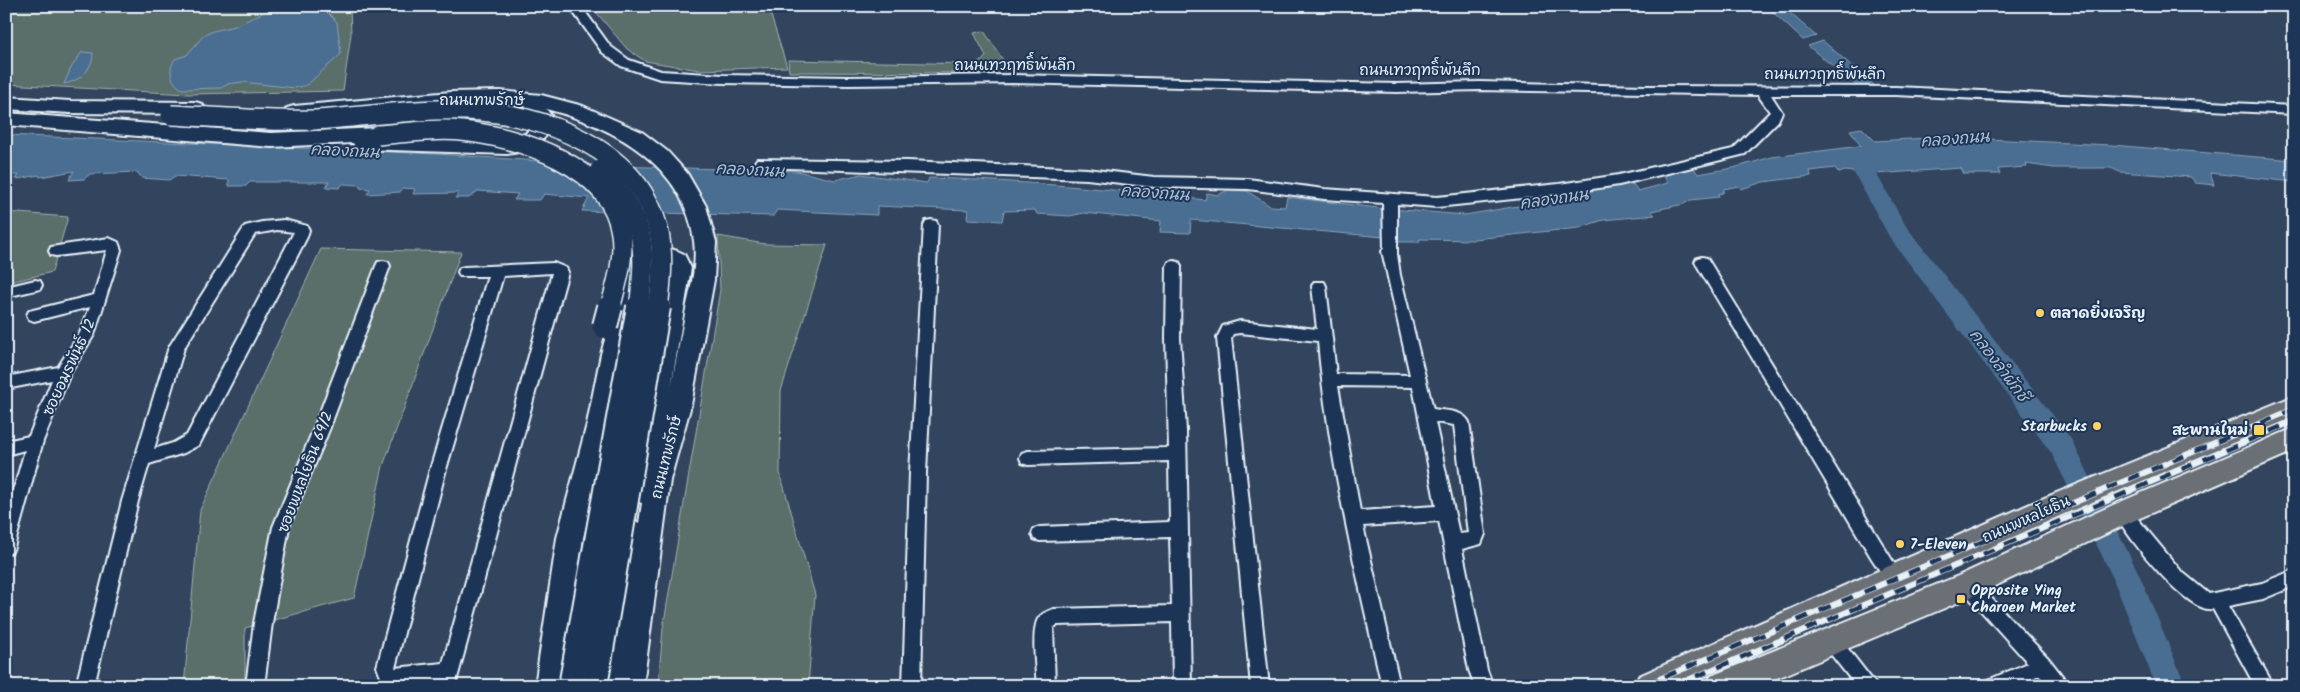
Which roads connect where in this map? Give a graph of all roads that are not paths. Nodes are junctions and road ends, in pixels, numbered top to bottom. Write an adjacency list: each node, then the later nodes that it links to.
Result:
1 (575, 6): 2 (street, ถนนเทวฤทธิ์พันลึก)
2 (1761, 90): 6 (street, ถนนเทวฤทธิ์พันลึก); 12 (street)
3 (500, 97): 5 (main road, ถนนเทพรักษ์); 10 (main road); 40 (main road, ถนนเทพรักษ์)
4 (6, 104): 5 (main road, ถนนเทพรักษ์)
5 (70, 107): 8 (main road, ถนนเทพรักษ์)
6 (2294, 110)
7 (6, 119): 9 (main road, ถนนเทพรักษ์)
8 (166, 120): 9 (main road, ถนนเทพรักษ์); 62 (main road, ถนนเทพรักษ์, bridge); 63 (main road, ถนนเทพรักษ์, bridge)
9 (56, 122): 10 (main road, ถนนเทพรักษ์)
10 (308, 140): 60 (main road, ถนนเทพรักษ์, bridge)
11 (762, 162): 12 (street)
12 (1390, 198): 30 (street)
13 (931, 225): 66 (street)
14 (56, 251): 24 (street, ซอยอมรพันธ์ 12)
15 (1702, 262): 49 (street)
16 (383, 266): 59 (street, ซอยพหลโยธิน 69/2)
17 (1174, 266): 37 (street)
18 (498, 271): 19 (street); 57 (street); 57 (street)
19 (466, 272)
20 (634, 272): 25 (main road); 61 (main road); 61 (main road)
21 (35, 285): 23 (street)
22 (1319, 286): 27 (street)
23 (6, 292)
24 (100, 299): 26 (street); 28 (street, ซอยอมรพันธ์ 12)
25 (674, 304): 40 (main road); 64 (main road)
26 (34, 315)
27 (1324, 336): 29 (street); 69 (street)
28 (64, 372): 31 (street); 35 (street, ซอยอมรพันธ์ 12)
29 (1329, 380): 30 (street); 43 (street)
30 (1419, 381): 33 (street)
31 (6, 383)
32 (2294, 406): 49 (main road, ถนนพหลโยธิน)
33 (1426, 415): 41 (street); 47 (street)
34 (2294, 439): 44 (main road)
35 (35, 440): 36 (street); 42 (street, ซอยอมรพันธ์ 12)
36 (6, 448)
37 (1177, 454): 38 (street); 45 (street)
38 (1028, 458)
39 (143, 459): 39 (street); 58 (street)
40 (658, 480): 65 (main road, ถนนเทพรักษ์)
41 (1445, 513): 43 (street); 47 (street)
42 (11, 518): 48 (street, ซอยอมรพันธ์ 12)
43 (1353, 519): 70 (street)
44 (2109, 520): 50 (street); 51 (main road)
45 (1178, 529): 46 (street); 53 (street)
46 (1040, 534)
47 (1450, 543): 71 (street)
48 (6, 547)
49 (1894, 578): 54 (main road, ถนนพหลโยธิน)
50 (2294, 578)
51 (1968, 585): 55 (main road); 56 (street)
52 (2221, 610): 77 (street)
53 (1180, 614): 67 (street); 68 (street)
54 (1812, 615): 55 (main road); 72 (main road, ถนนพหลโยธิน)
55 (1832, 642): 73 (main road); 74 (street)
56 (2042, 665): 75 (street); 76 (street)
57 (448, 678)
58 (85, 686)
59 (255, 686)
60 (534, 686)
61 (549, 686)
62 (571, 686)
63 (595, 686)
64 (610, 686)
65 (628, 686)
66 (912, 686)
67 (1046, 686)
68 (1182, 686)
69 (1260, 686)
70 (1391, 686)
71 (1484, 686)
72 (1650, 686)
73 (1722, 686)
74 (1868, 686)
75 (1994, 686)
76 (2060, 686)
77 (2265, 686)

